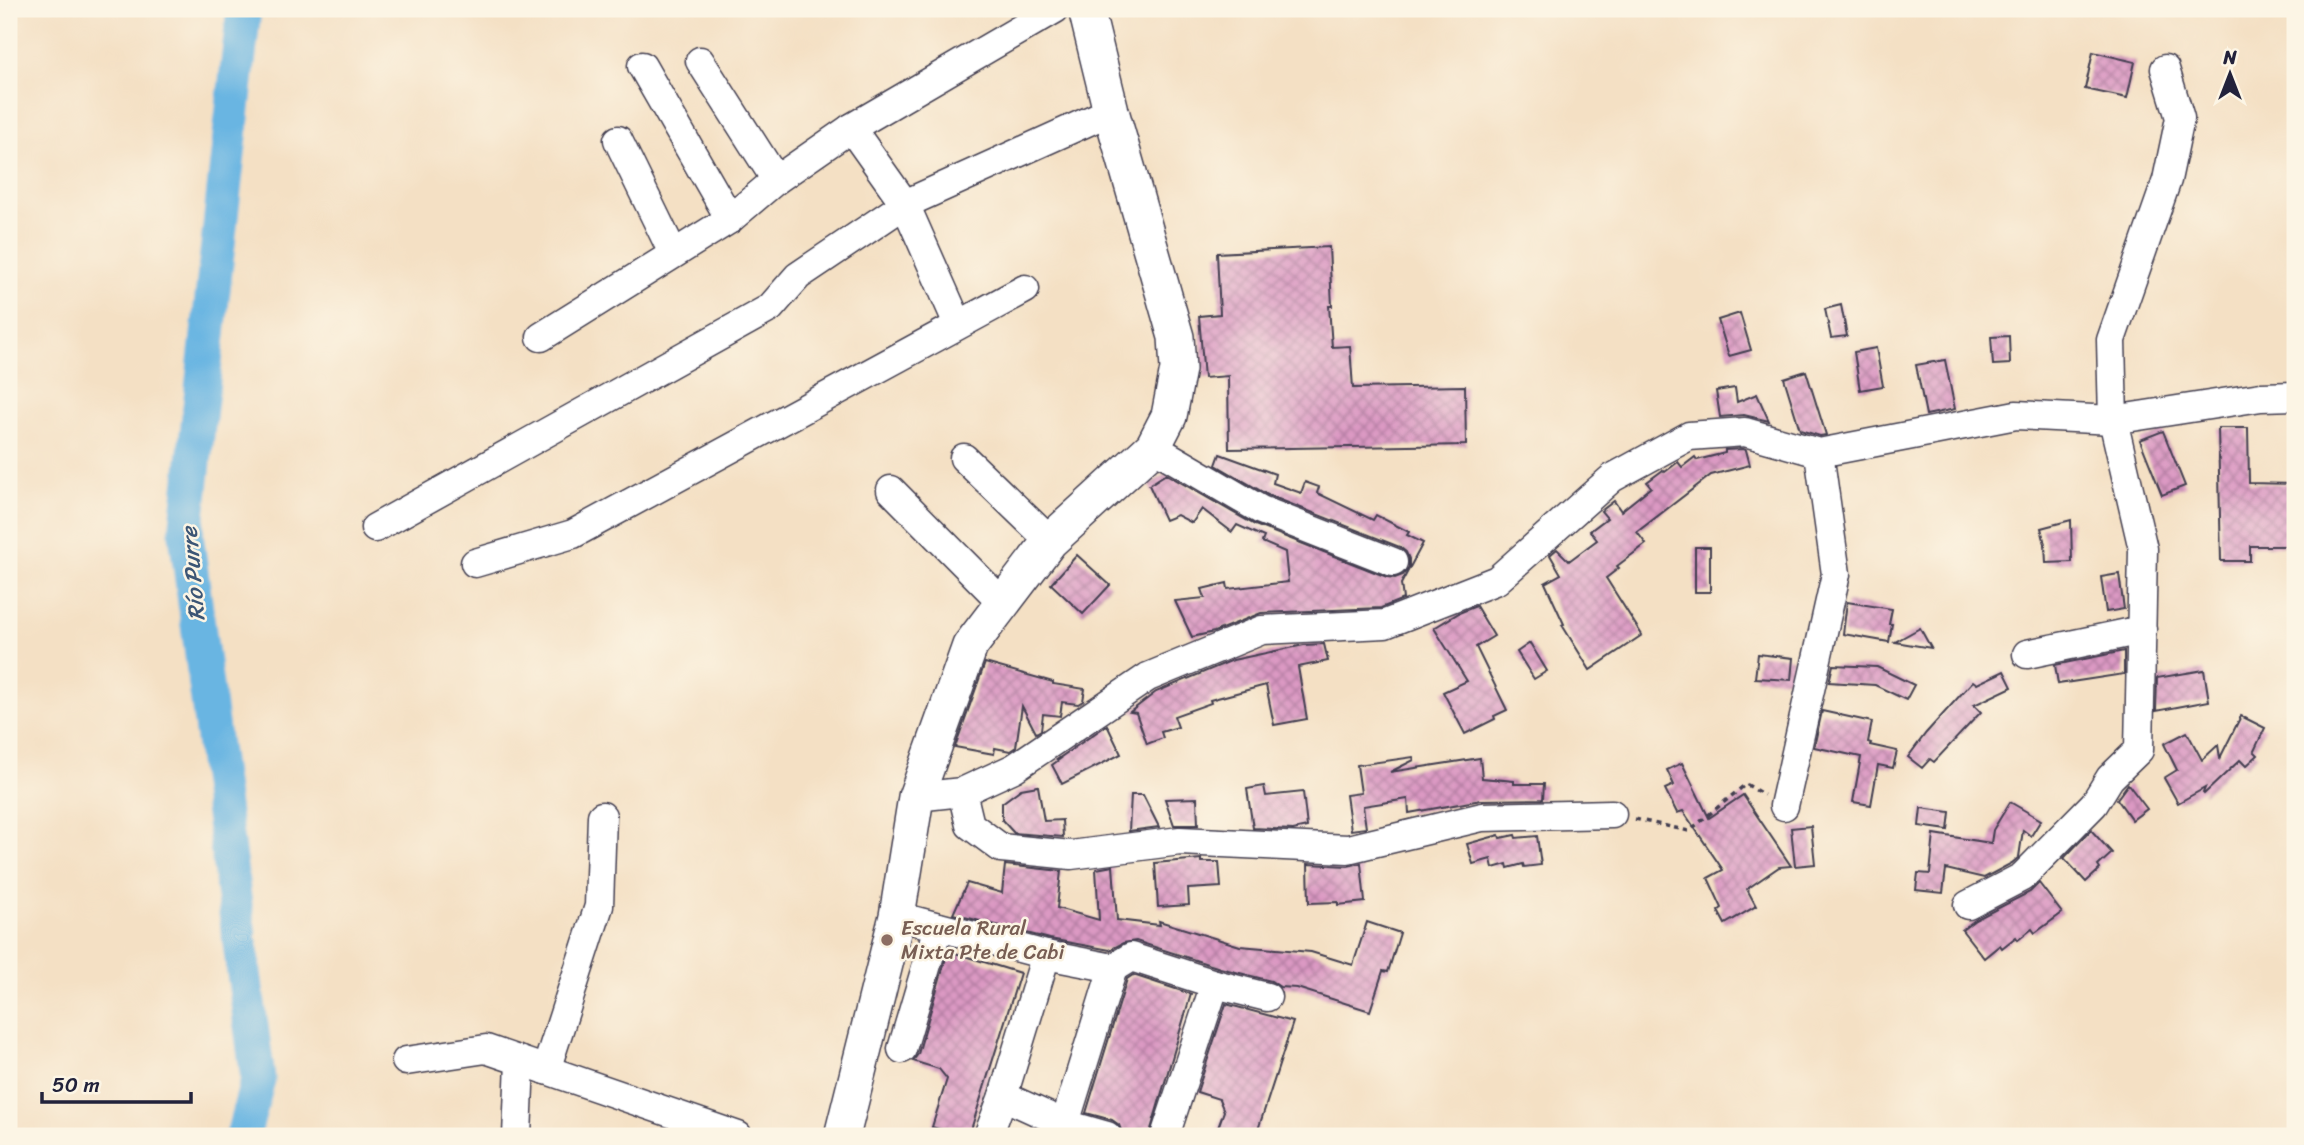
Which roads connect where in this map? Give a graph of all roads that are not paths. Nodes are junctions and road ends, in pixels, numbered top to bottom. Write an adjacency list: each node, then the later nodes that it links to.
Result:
1 (1055, 9): 7 (street)
2 (1086, 9): 6 (main road)
3 (700, 61): 9 (street)
4 (642, 66): 11 (street)
5 (2165, 69): 17 (street)
6 (1111, 111): 10 (street); 18 (main road)
7 (851, 128): 9 (street); 10 (street)
8 (618, 140): 12 (street)
9 (776, 180): 11 (street)
10 (905, 204): 14 (street); 22 (street)
11 (730, 219): 12 (street)
12 (673, 253): 15 (street)
13 (1026, 289): 14 (street)
14 (958, 324): 25 (street)
15 (541, 337)
16 (2295, 396): 17 (street)
17 (2113, 420): 19 (street); 27 (street)
18 (1153, 447): 23 (main road); 24 (street)
19 (1819, 453): 29 (street); 31 (street)
20 (964, 458): 23 (street)
21 (891, 490): 26 (street)
22 (374, 528)
23 (1050, 541): 26 (main road)
24 (1393, 562)
25 (475, 563)
26 (1003, 603): 30 (main road)
27 (2142, 630): 28 (street); 34 (street)
28 (2026, 654)
29 (962, 792): 30 (street); 32 (street)
30 (916, 797): 35 (main road)
31 (1784, 806)
32 (1612, 814)
33 (602, 816): 44 (street)
34 (1968, 905)
35 (897, 916): 36 (street); 49 (main road)
36 (938, 927): 37 (street); 41 (street)
37 (1046, 955): 38 (street); 45 (street)
38 (1113, 968): 39 (street); 46 (street)
39 (1215, 984): 40 (street); 52 (street)
40 (1267, 997)
41 (902, 1049)
42 (406, 1061): 43 (street)
43 (520, 1061): 44 (street); 47 (street)
44 (546, 1070): 48 (street)
45 (1003, 1096): 46 (street); 50 (street)
46 (1063, 1130): 51 (street)
47 (517, 1136)
48 (738, 1136)
49 (842, 1136)
50 (988, 1136)
51 (1107, 1136)
52 (1165, 1136)

